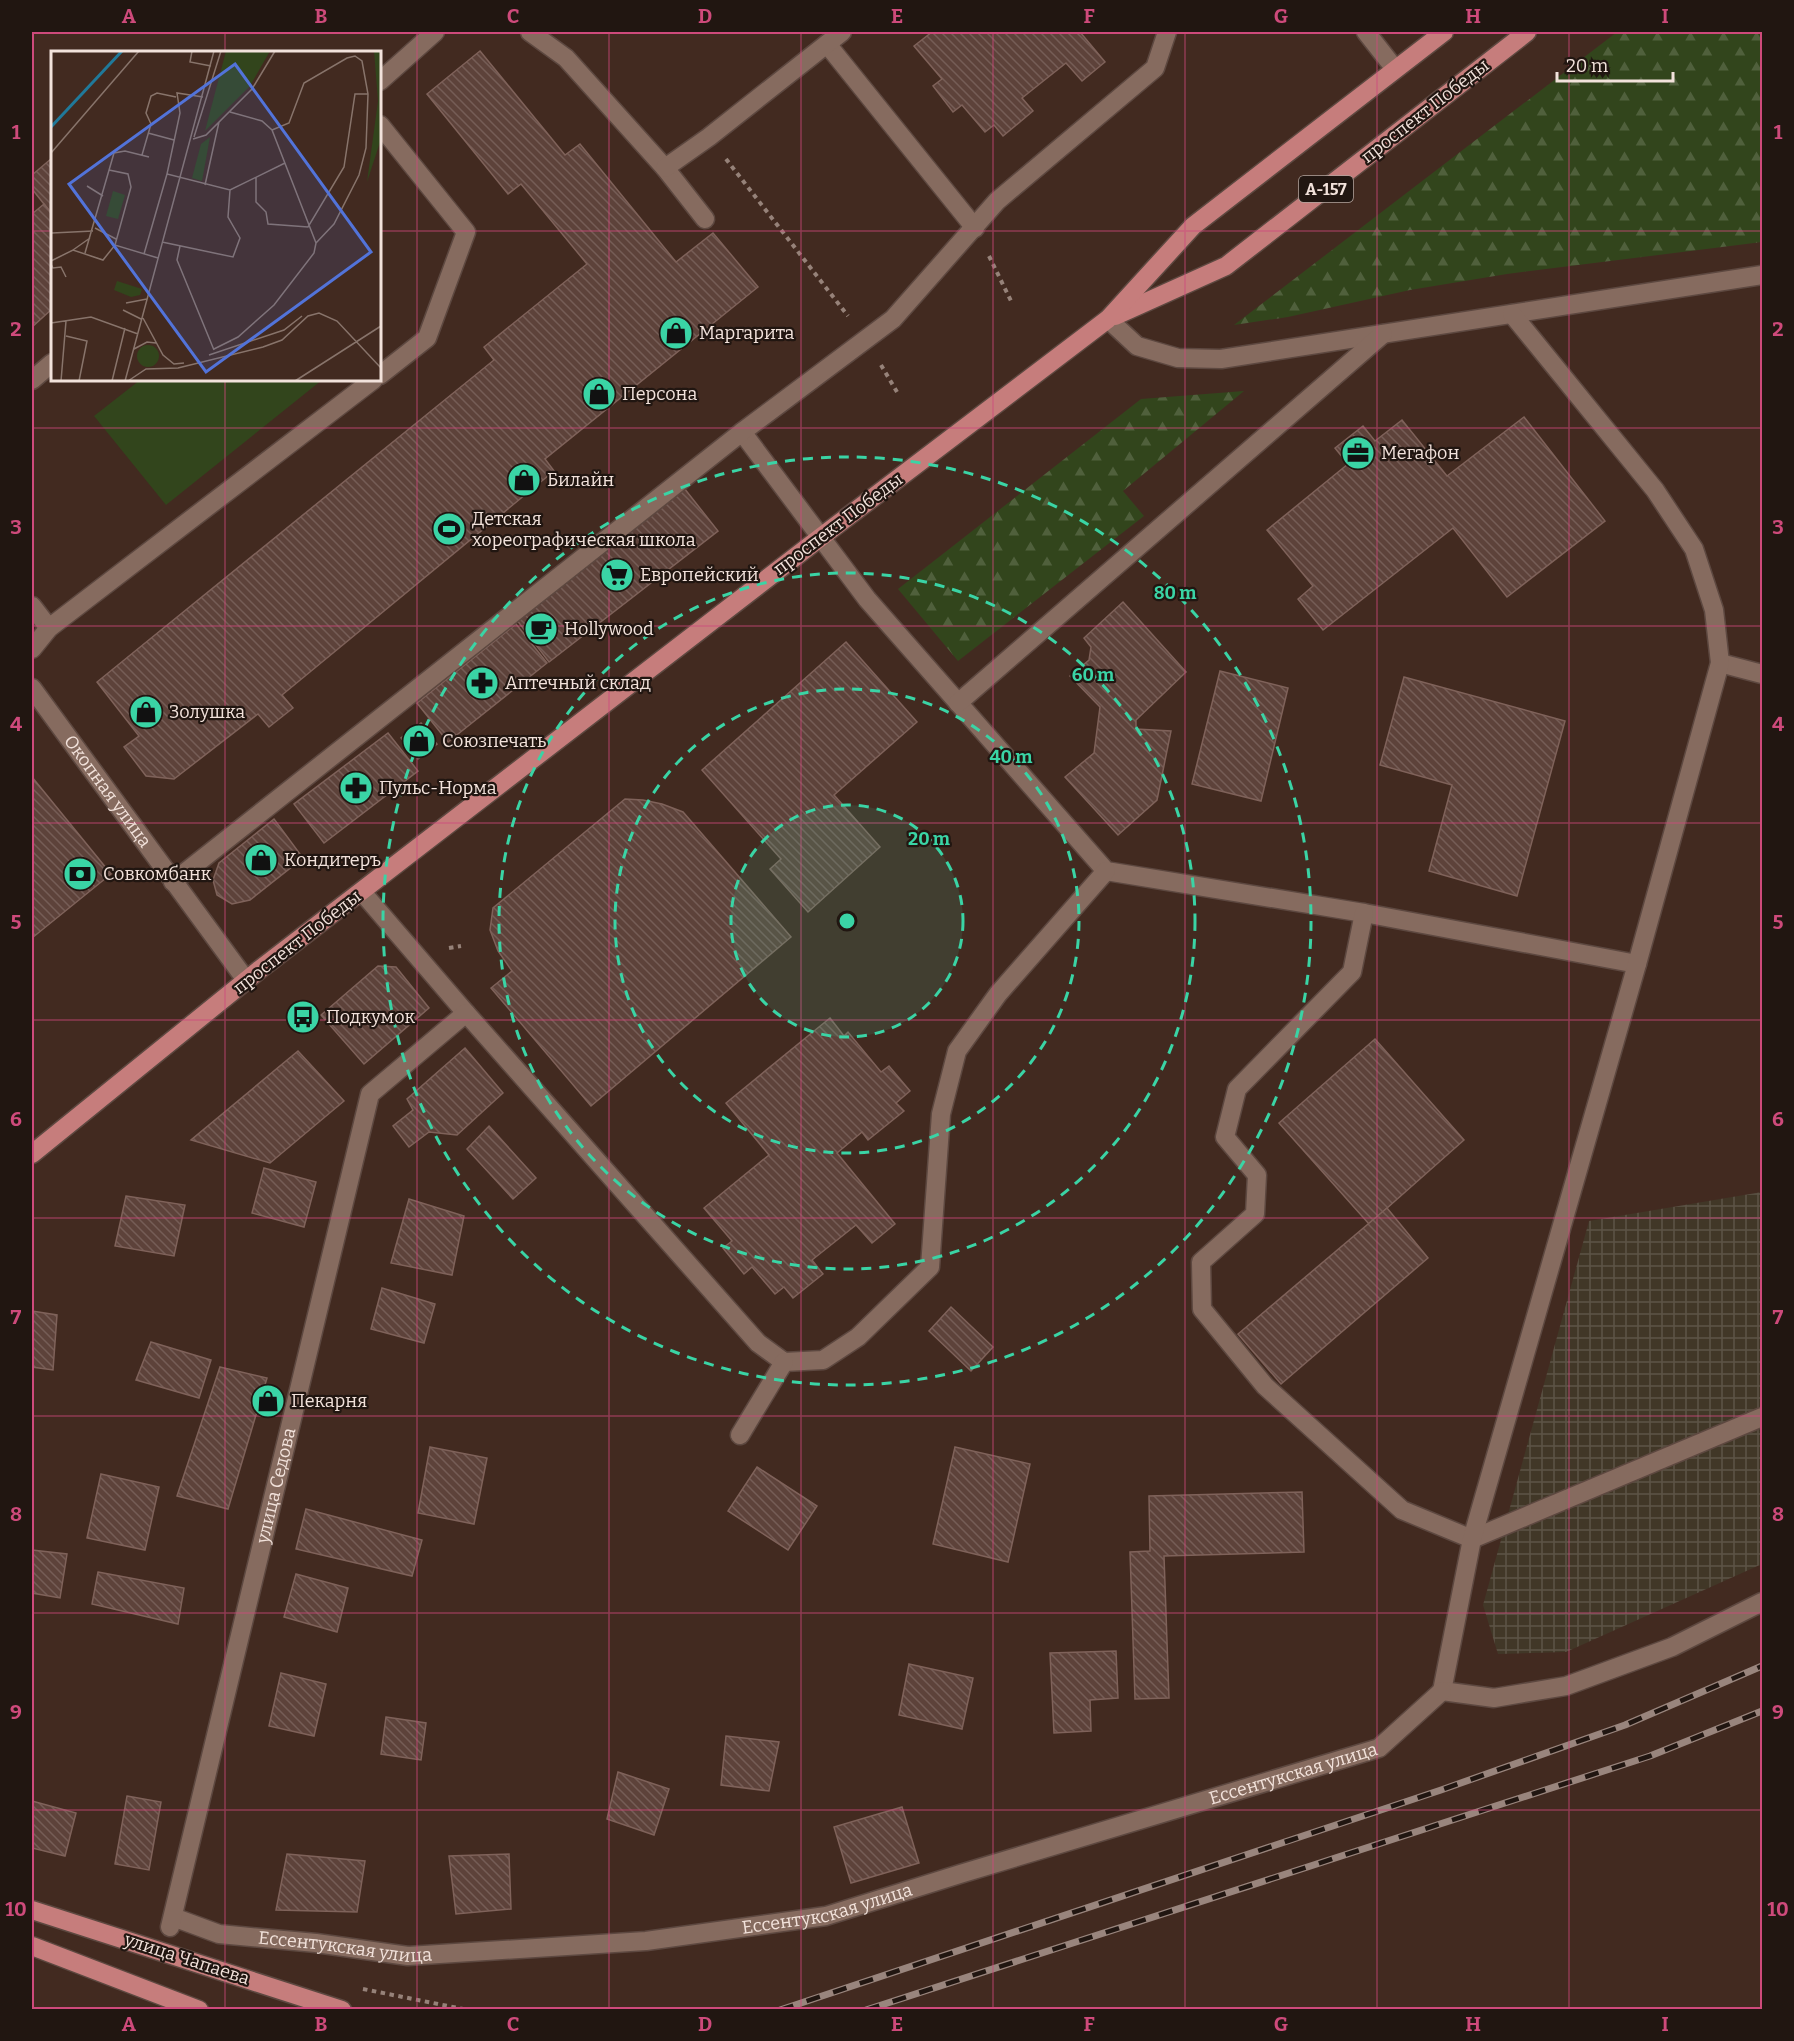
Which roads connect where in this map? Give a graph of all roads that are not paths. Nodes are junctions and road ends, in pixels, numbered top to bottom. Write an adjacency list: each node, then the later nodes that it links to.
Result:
1 (435, 32): 10 (street)
2 (530, 32): 12 (street)
3 (842, 32): 8 (street)
4 (1167, 32): 14 (street)
5 (1365, 32): 9 (street)
6 (1444, 32): 9 (main road, проспект Победы / А-157)
7 (1527, 32): 17 (main road, проспект Победы / А-157)
8 (827, 44): 12 (street); 14 (street)
9 (1395, 69): 17 (main road, проспект Победы / А-157)
10 (381, 80)
11 (381, 126): 20 (street)
12 (665, 168): 13 (street)
13 (705, 219)
14 (975, 228): 23 (street)
15 (1762, 275): 16 (street)
16 (1512, 314): 18 (street); 28 (street)
17 (1108, 319): 18 (street); 24 (main road, проспект Победы / А-157)
18 (1383, 334): 31 (street)
19 (51, 364): 21 (street)
20 (381, 374)
21 (32, 380)
22 (372, 381): 26 (street)
23 (742, 432): 24 (street); 33 (street)
24 (820, 537): 31 (street); 34 (main road, проспект Победы / А-157)
25 (32, 606): 26 (street)
26 (49, 628): 27 (street)
27 (32, 649)
28 (1720, 663): 29 (street); 36 (street)
29 (1762, 674)
30 (32, 688): 33 (street, Окопная улица)
31 (958, 703): 32 (street)
32 (1106, 871): 35 (street); 40 (street)
33 (173, 882): 37 (street, Окопная улица)
34 (362, 892): 37 (main road, проспект Победы / А-157); 38 (street)
35 (1364, 914): 36 (street); 43 (street)
36 (1637, 964): 43 (street)
37 (246, 980): 39 (main road, проспект Победы / А-157)
38 (466, 1014): 40 (street); 47 (street, улица Седова)
39 (32, 1154)
40 (784, 1362): 42 (street)
41 (1762, 1417): 43 (street)
42 (740, 1435)
43 (1472, 1539): 45 (street)
44 (1762, 1602): 45 (street)
45 (1442, 1691): 47 (street, Ессентукская улица)
46 (32, 1910): 50 (main road, улица Чапаева)
47 (172, 1922)
48 (32, 1946): 49 (main road)
49 (199, 2010)
50 (342, 2010)

